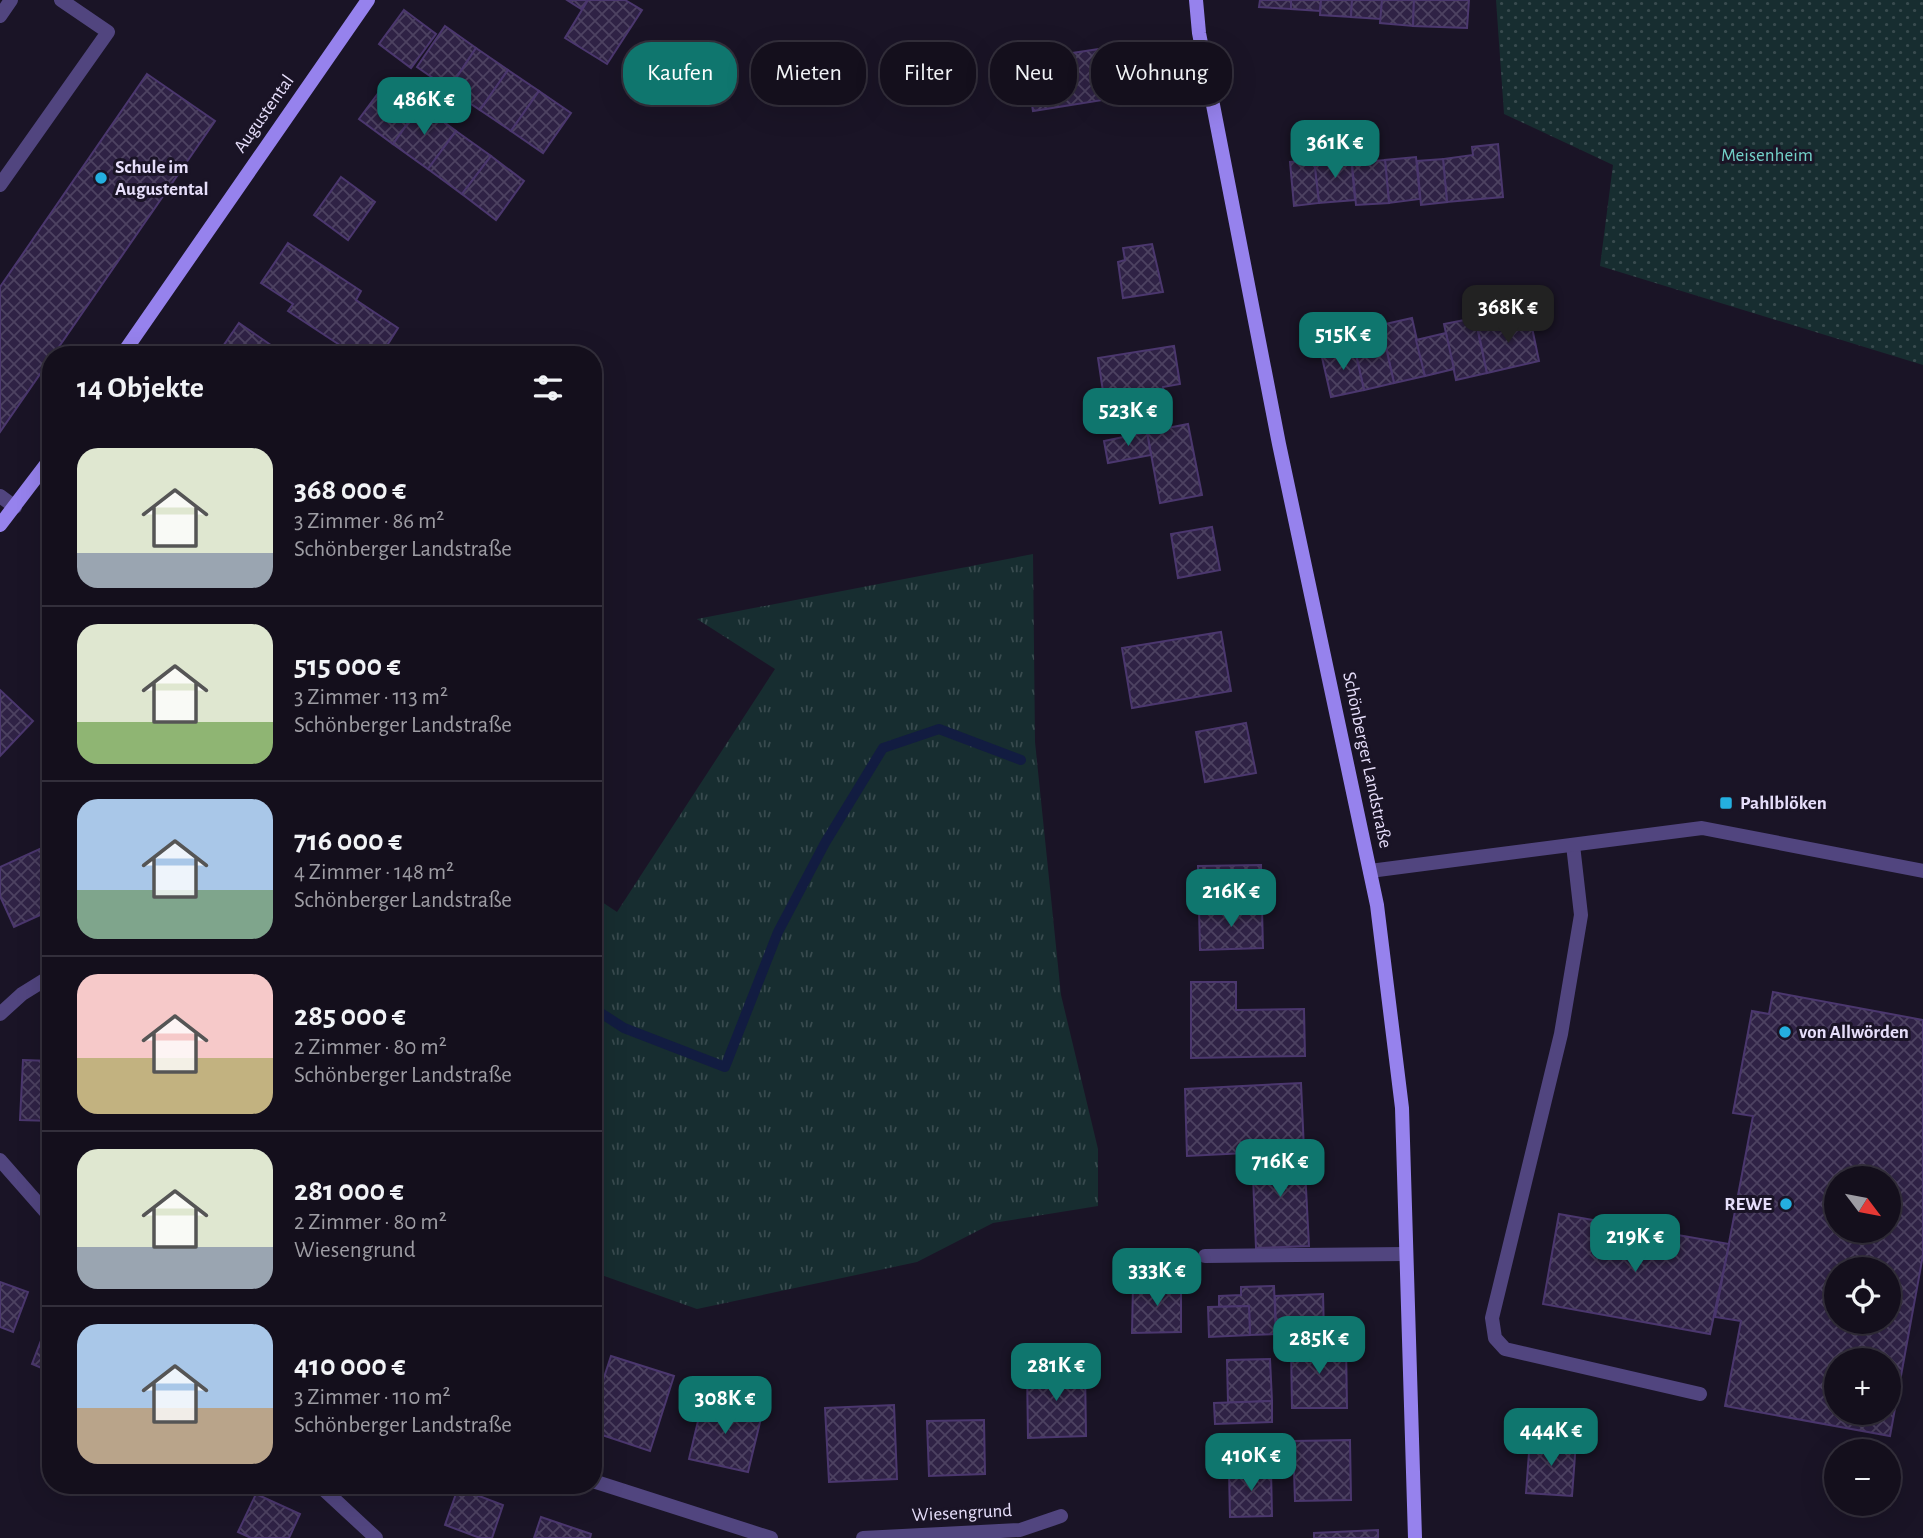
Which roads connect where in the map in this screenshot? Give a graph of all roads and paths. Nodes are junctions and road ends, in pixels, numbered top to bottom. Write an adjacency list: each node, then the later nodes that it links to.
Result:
1 (11, 0): 5 (street)
2 (61, 0): 6 (street)
3 (368, 0): 7 (main road, Augustental)
4 (1196, 0): 13 (main road, Schönberger Landstraße)
5 (0, 16)
6 (0, 186)
7 (128, 346)
8 (42, 470): 10 (main road)
9 (0, 496): 10 (street)
10 (15, 507): 11 (main road)
11 (0, 525)
12 (1573, 845): 13 (street); 14 (street); 21 (street)
13 (1370, 871): 19 (main road, Schönberger Landstraße)
14 (1923, 871)
15 (42, 982): 16 (street)
16 (0, 1014)
17 (0, 1160): 18 (street)
18 (42, 1208)
19 (1406, 1254): 20 (street); 28 (main road, Schönberger Landstraße)
20 (1205, 1256)
21 (1700, 1394)
22 (602, 1484): 26 (street)
23 (329, 1494): 25 (street)
24 (1060, 1516): 27 (street, Wiesengrund)
25 (376, 1538)
26 (771, 1538)
27 (863, 1538)
28 (1415, 1538)

